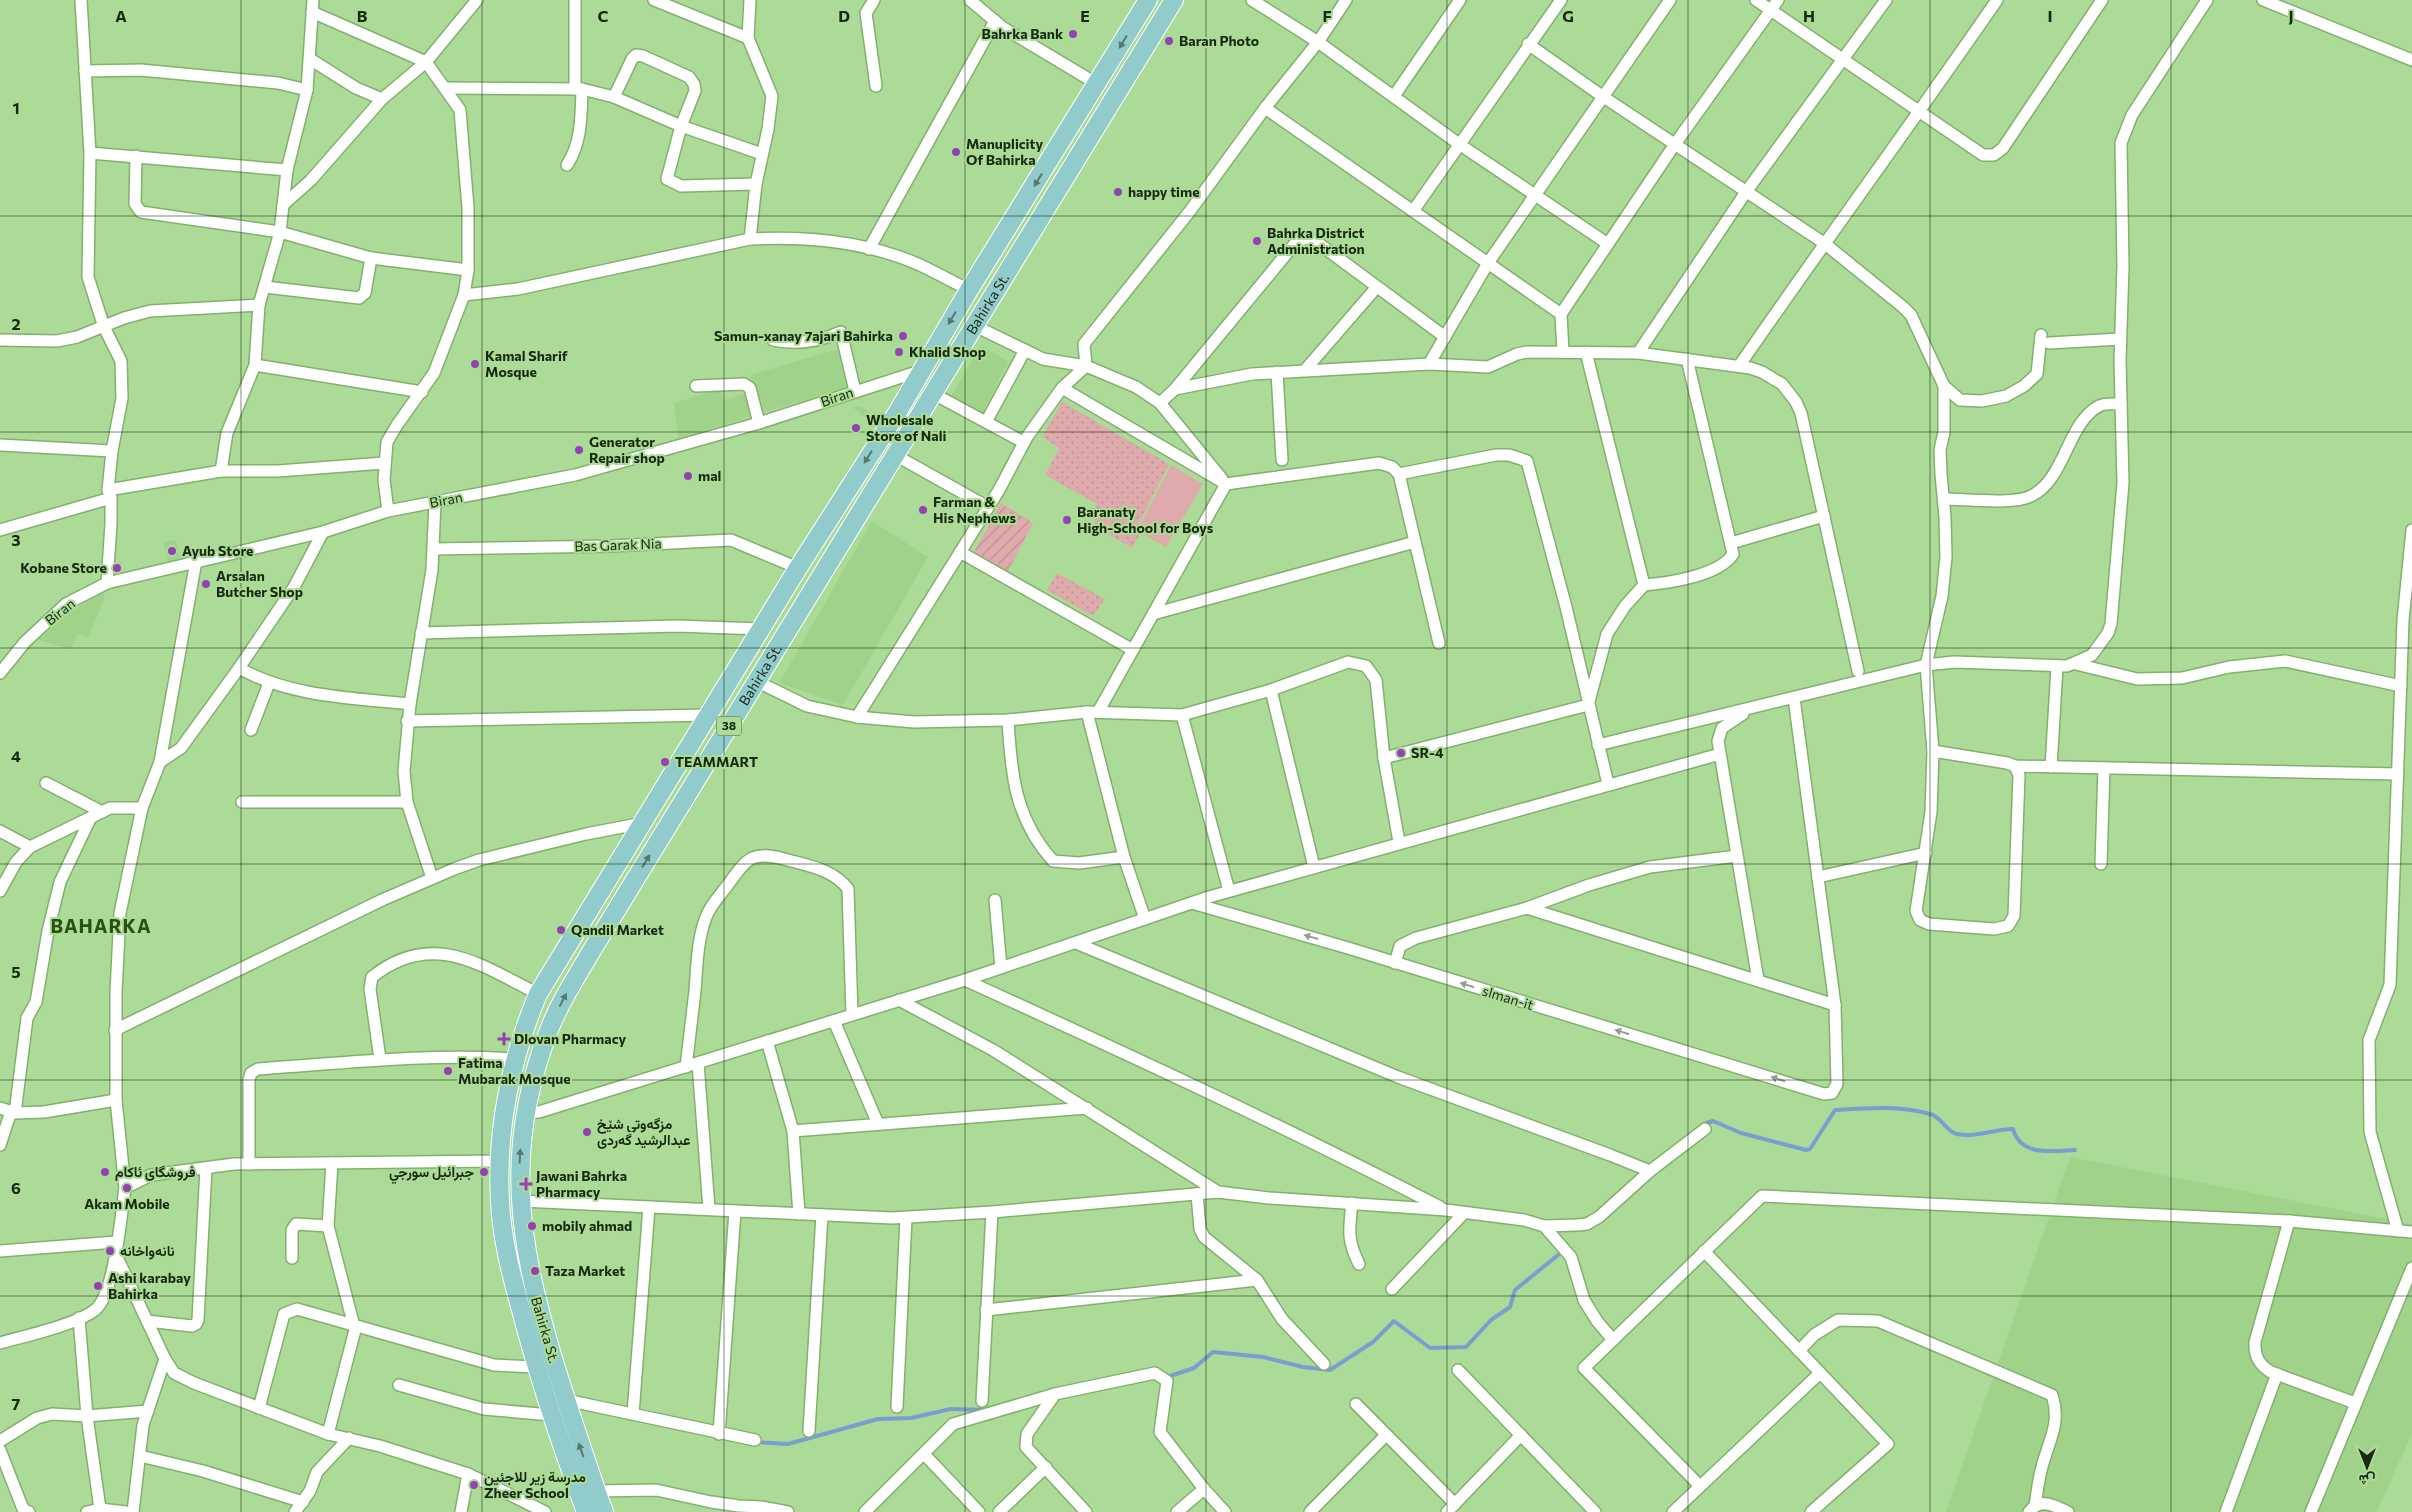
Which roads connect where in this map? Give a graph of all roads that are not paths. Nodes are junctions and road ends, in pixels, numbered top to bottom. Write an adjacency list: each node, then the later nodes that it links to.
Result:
1 (81, 0): 33 (street)
2 (312, 0): 24 (street)
3 (477, 0): 32 (street)
4 (575, 0): 37 (street)
5 (654, 0): 26 (street)
6 (750, 0): 26 (street)
7 (874, 0): 35 (street)
8 (970, 0): 25 (street)
9 (1148, 0): 34 (main road, Bahirka St. / 38, one-way to 34)
10 (1174, 0): 72 (main road, Bahirka St. / 38)
11 (1346, 0): 27 (street)
12 (1460, 0): 39 (street)
13 (1561, 0): 28 (street)
14 (1670, 0): 40 (street)
15 (1756, 0): 23 (street)
16 (1778, 0): 23 (street)
17 (1886, 0): 30 (street)
18 (1997, 0): 44 (street)
19 (2102, 0): 44 (street)
20 (2207, 0): 75 (street)
21 (2263, 0): 31 (street)
22 (1258, 1): 27 (street)
23 (1771, 10): 30 (street); 47 (street)
24 (312, 12): 29 (street); 32 (street)
25 (995, 21): 34 (street); 62 (street)
26 (748, 38): 49 (street)
27 (1318, 42): 39 (street); 43 (street)
28 (1528, 44): 40 (street); 46 (street)
29 (310, 59): 38 (street); 42 (street)
30 (1843, 60): 44 (street); 54 (street)
31 (2412, 60)
32 (426, 62): 36 (street); 42 (street)
33 (85, 71): 38 (street); 48 (street)
34 (1097, 84): 68 (main road, Bahirka St. / 38, one-way to 68)
35 (876, 86)
36 (446, 88): 37 (street); 65 (street)
37 (579, 89): 41 (street); 51 (street)
38 (307, 90): 52 (street)
39 (1394, 96): 46 (street)
40 (1602, 96): 47 (street); 55 (street)
41 (614, 97): 45 (street); 45 (street)
42 (382, 99): 56 (street)
43 (1265, 108): 57 (street); 85 (street)
44 (1920, 112): 60 (street)
45 (681, 126): 49 (street); 53 (street)
46 (1459, 144): 55 (street); 57 (street)
47 (1675, 144): 54 (street); 61 (street)
48 (90, 153): 50 (street); 73 (street)
49 (762, 154): 53 (street)
50 (136, 156): 52 (street); 58 (street)
51 (567, 166)
52 (287, 170): 56 (street)
53 (756, 184): 59 (street)
54 (1746, 192): 60 (street); 81 (street)
55 (1534, 195): 61 (street); 64 (street)
56 (283, 205): 58 (street)
57 (1413, 211): 64 (street)
58 (280, 232): 63 (street); 66 (street)
59 (750, 239): 62 (street); 69 (street)
60 (1824, 243): 86 (street); 91 (street)
61 (1608, 244): 71 (street)
62 (869, 249): 68 (street)
63 (371, 258): 65 (street); 66 (street)
64 (1488, 263): 71 (street); 74 (street)
65 (468, 270): 69 (street)
66 (265, 287): 70 (street)
67 (1376, 288): 74 (street); 87 (street); 93 (street)
68 (969, 290): 88 (main road, Bahirka St. / 38, one-way to 88)
69 (464, 295): 95 (street)
70 (259, 305): 73 (street); 83 (street)
71 (1562, 314): 79 (street)
72 (973, 325): 78 (street); 96 (main road, Bahirka St. / 38)
73 (104, 327): 76 (street); 105 (street)
74 (1445, 337): 84 (street)
75 (2120, 338): 91 (street); 98 (street)
76 (0, 340)
77 (773, 340): 94 (street)
78 (1025, 350): 85 (street); 100 (street)
79 (1563, 352): 80 (street); 84 (street)
80 (1586, 352): 81 (street); 128 (street)
81 (1638, 353): 82 (street)
82 (1687, 360): 86 (street); 122 (street)
83 (255, 364): 95 (street); 109 (street)
84 (1429, 364): 87 (street)
85 (1086, 366): 92 (street); 97 (street)
86 (1738, 366): 117 (street)
87 (1305, 370): 89 (street)
88 (920, 371): 94 (street, Biran); 99 (main road, Bahirka St. / 38)
89 (1277, 372): 93 (street); 107 (street)
90 (696, 386): 101 (street)
91 (1944, 386): 113 (street)
92 (1062, 388): 103 (street); 111 (street)
93 (1175, 389): 97 (street)
94 (855, 391): 101 (street, Biran)
95 (422, 392): 108 (street)
96 (932, 393): 100 (street); 102 (main road, Bahirka St. / 38)
97 (1160, 403): 111 (street)
98 (2121, 404): 113 (street); 134 (street)
99 (896, 413): 102 (main road); 126 (main road, Bahirka St. / 38, one-way to 126)
100 (986, 422): 103 (street)
101 (759, 423): 114 (street, Biran)
102 (916, 423): 106 (main road, Bahirka St. / 38)
103 (1024, 442): 115 (street)
104 (0, 445): 105 (street)
105 (112, 452): 112 (street)
106 (895, 455): 115 (street); 140 (main road, Bahirka St. / 38)
107 (1282, 460)
108 (384, 463): 109 (street); 116 (street)
109 (221, 471): 112 (street)
110 (1399, 474): 111 (street); 121 (street); 146 (street)
111 (1226, 484): 129 (street)
112 (110, 494): 118 (street); 127 (street)
113 (1944, 498): 135 (street)
114 (435, 502): 116 (street, Biran); 123 (street)
115 (988, 507): 124 (street)
116 (388, 511): 120 (street, Biran)
117 (1824, 516): 122 (street); 139 (street)
118 (0, 530)
119 (2412, 530): 142 (street)
120 (323, 532): 125 (street, Biran); 138 (street)
121 (1415, 542): 129 (street); 132 (street)
122 (1731, 543): 128 (street)
123 (433, 550): 126 (street, Bas Garak Nia); 131 (street)
124 (960, 552): 133 (street); 151 (street)
125 (196, 561): 127 (street, Biran); 159 (street)
126 (798, 568): 130 (main road, Bahirka St. / 38)
127 (107, 584): 136 (street, Biran)
128 (1644, 585): 146 (street)
129 (1153, 614): 133 (street)
130 (760, 629): 131 (street); 150 (main road, Bahirka St. / 38)
131 (421, 633): 145 (street)
132 (1439, 643)
133 (1132, 650): 148 (street)
134 (2076, 664): 137 (street); 142 (street)
135 (1926, 665): 137 (street); 144 (street); 156 (street)
136 (2, 666)
137 (2057, 667): 161 (street)
138 (239, 668): 141 (street); 159 (street)
139 (1858, 671)
140 (756, 681): 151 (street); 207 (main road, Bahirka St. / 38, one-way to 140)
141 (269, 682): 145 (street); 154 (street)
142 (2401, 686): 163 (street)
143 (1271, 690): 149 (street); 158 (street); 179 (street)
144 (1794, 698): 147 (street); 180 (street)
145 (410, 704): 153 (street)
146 (1588, 705): 155 (street); 158 (street)
147 (1752, 708): 155 (street); 157 (street)
148 (1093, 712): 149 (street); 152 (street); 177 (street)
149 (1182, 714): 182 (street)
150 (708, 715): 153 (street); 171 (main road, Bahirka St. / 38)
151 (857, 718): 152 (street)
152 (1008, 720): 177 (street)
153 (408, 721): 167 (street)
154 (251, 730)
155 (1598, 745): 165 (street)
156 (1933, 751): 160 (street); 175 (street)
157 (1720, 754): 165 (street); 176 (street)
158 (1384, 758): 173 (street)
159 (160, 762): 168 (street)
160 (2016, 766): 161 (street); 175 (street)
161 (2050, 767): 162 (street)
162 (2104, 768): 163 (street); 178 (street)
163 (2398, 774): 234 (street)
164 (46, 783): 169 (street)
165 (1608, 784): 173 (street)
166 (242, 802): 167 (street)
167 (407, 802): 181 (street)
168 (142, 808): 169 (street); 198 (street)
169 (102, 812): 170 (street)
170 (91, 818): 174 (street); 206 (street)
171 (643, 823): 181 (street); 193 (main road, Bahirka St. / 38)
172 (0, 831): 174 (street)
173 (1400, 842): 179 (street)
174 (30, 847): 183 (street)
175 (1926, 853): 180 (street)
176 (1737, 856): 186 (street); 192 (street)
177 (1124, 857): 187 (street)
178 (2102, 864)
179 (1314, 867): 182 (street)
180 (1818, 877): 195 (street)
181 (432, 878): 198 (street)
182 (1229, 891): 185 (street)
183 (0, 892)
184 (995, 900): 190 (street)
185 (1192, 903): 187 (street); 189 (street, slman-it, one-way to 185)
186 (1527, 908): 189 (street); 192 (street)
187 (1145, 919): 188 (street)
188 (1076, 943): 190 (street); 216 (street)
189 (1395, 963): 195 (street, slman-it, one-way to 189)
190 (1001, 968): 191 (street)
191 (965, 980): 194 (street); 224 (street)
192 (1758, 980): 195 (street)
193 (538, 994): 200 (main road, Bahirka St. / 38); 201 (street)
194 (899, 1000): 196 (street); 205 (street)
195 (1835, 1005)
196 (852, 1015): 197 (street); 203 (street)
197 (834, 1021): 199 (street); 208 (street)
198 (115, 1030): 204 (street)
199 (767, 1041): 202 (street); 210 (street)
200 (515, 1058): 201 (street); 212 (main road, Bahirka St. / 38)
201 (380, 1060): 214 (street)
202 (698, 1063): 203 (street); 223 (street)
203 (686, 1067): 207 (street)
204 (116, 1100): 206 (street); 217 (street)
205 (1086, 1108): 208 (street); 218 (street)
206 (9, 1111): 211 (street)
207 (525, 1113): 220 (main road, Bahirka St. / 38, one-way to 207)
208 (878, 1124): 210 (street)
209 (1705, 1129): 216 (street)
210 (793, 1131): 228 (street)
211 (0, 1145)
212 (500, 1161): 213 (street); 237 (main road, Bahirka St. / 38)
213 (332, 1163): 214 (street); 232 (street)
214 (249, 1164): 215 (street)
215 (206, 1168): 217 (street); 250 (street)
216 (1650, 1171): 233 (street)
217 (125, 1188): 238 (street)
218 (1218, 1192): 219 (street); 221 (street)
219 (1198, 1194): 226 (street); 245 (street)
220 (521, 1201): 222 (street); 236 (main road, Bahirka St. / 38)
221 (1352, 1203): 224 (street); 243 (street)
222 (649, 1206): 223 (street); 270 (street)
223 (709, 1209): 225 (street)
224 (1446, 1210): 227 (street)
225 (736, 1211): 228 (street); 275 (street)
226 (992, 1212): 230 (street); 248 (street)
227 (1464, 1213): 233 (street); 246 (street)
228 (799, 1214): 229 (street)
229 (822, 1215): 230 (street); 273 (street)
230 (906, 1218): 267 (street)
231 (2289, 1221): 234 (street); 239 (street); 260 (street)
232 (328, 1226): 242 (street); 251 (street)
233 (1544, 1226): 252 (street)
234 (2398, 1231): 235 (street)
235 (2412, 1232)
236 (524, 1239): 237 (main road); 247 (main road, Bahirka St. / 38)
237 (505, 1240): 247 (main road, Bahirka St. / 38)
238 (116, 1242): 240 (street); 241 (street)
239 (1704, 1250): 252 (street); 254 (street)
240 (0, 1252)
241 (116, 1255): 249 (street); 250 (street)
242 (292, 1258)
243 (1359, 1264)
244 (2412, 1270): 265 (street)
245 (1257, 1280): 248 (street); 256 (street)
246 (1392, 1289)
247 (528, 1304): 257 (main road, Bahirka St. / 38); 263 (main road, Bahirka St. / 38)
248 (986, 1310): 264 (street)
249 (79, 1318): 253 (street); 272 (street)
250 (147, 1321): 255 (street)
251 (353, 1323): 257 (street); 268 (street); 274 (street)
252 (1613, 1340): 286 (street)
253 (0, 1343)
254 (1799, 1351): 259 (street); 292 (street)
255 (166, 1359): 268 (street); 269 (street)
256 (1324, 1364)
257 (535, 1367): 271 (main road, Bahirka St. / 38)
258 (1458, 1370): 277 (street)
259 (1820, 1373): 286 (street); 312 (street)
260 (2277, 1374): 265 (street); 314 (street)
261 (399, 1385): 271 (street)
262 (1055, 1394): 282 (street); 284 (street); 287 (street)
263 (566, 1400): 270 (street); 288 (main road, Bahirka St. / 38, one-way to 263)
264 (982, 1401)
265 (2355, 1403): 315 (street)
266 (1356, 1404): 276 (street)
267 (898, 1407)
268 (258, 1408): 274 (street)
269 (148, 1411): 272 (street); 283 (street)
270 (633, 1414): 275 (street)
271 (552, 1415): 301 (main road, Bahirka St. / 38)
272 (87, 1416): 280 (street); 290 (street)
273 (809, 1431)
274 (328, 1434): 278 (street)
275 (719, 1434): 279 (street)
276 (1386, 1435): 291 (street); 310 (street)
277 (1521, 1436): 291 (street); 293 (street)
278 (349, 1438): 285 (street); 289 (street)
279 (755, 1440)
280 (0, 1441)
281 (0, 1450): 294 (street)
282 (924, 1454): 304 (street); 305 (street)
283 (140, 1456): 289 (street); 297 (street)
284 (1046, 1467): 306 (street); 307 (street)
285 (468, 1474): 299 (street); 300 (street)
286 (1700, 1486): 311 (street)
287 (1204, 1489): 308 (street); 309 (street)
288 (596, 1490): 302 (main road, Bahirka St. / 38); 303 (street)
289 (303, 1502): 298 (street)
290 (100, 1508): 295 (street); 296 (street)
291 (1451, 1508)
292 (2032, 1509): 313 (street)
293 (1591, 1511)
294 (29, 1512)
295 (87, 1512)
296 (126, 1512)
297 (133, 1512)
298 (295, 1512)
299 (461, 1512)
300 (545, 1512)
301 (586, 1512)
302 (604, 1512)
303 (788, 1512)
304 (865, 1512)
305 (979, 1512)
306 (998, 1512)
307 (1086, 1512)
308 (1177, 1512)
309 (1225, 1512)
310 (1310, 1512)
311 (1673, 1512)
312 (1811, 1512)
313 (2068, 1512)
314 (2226, 1512)
315 (2311, 1512)

